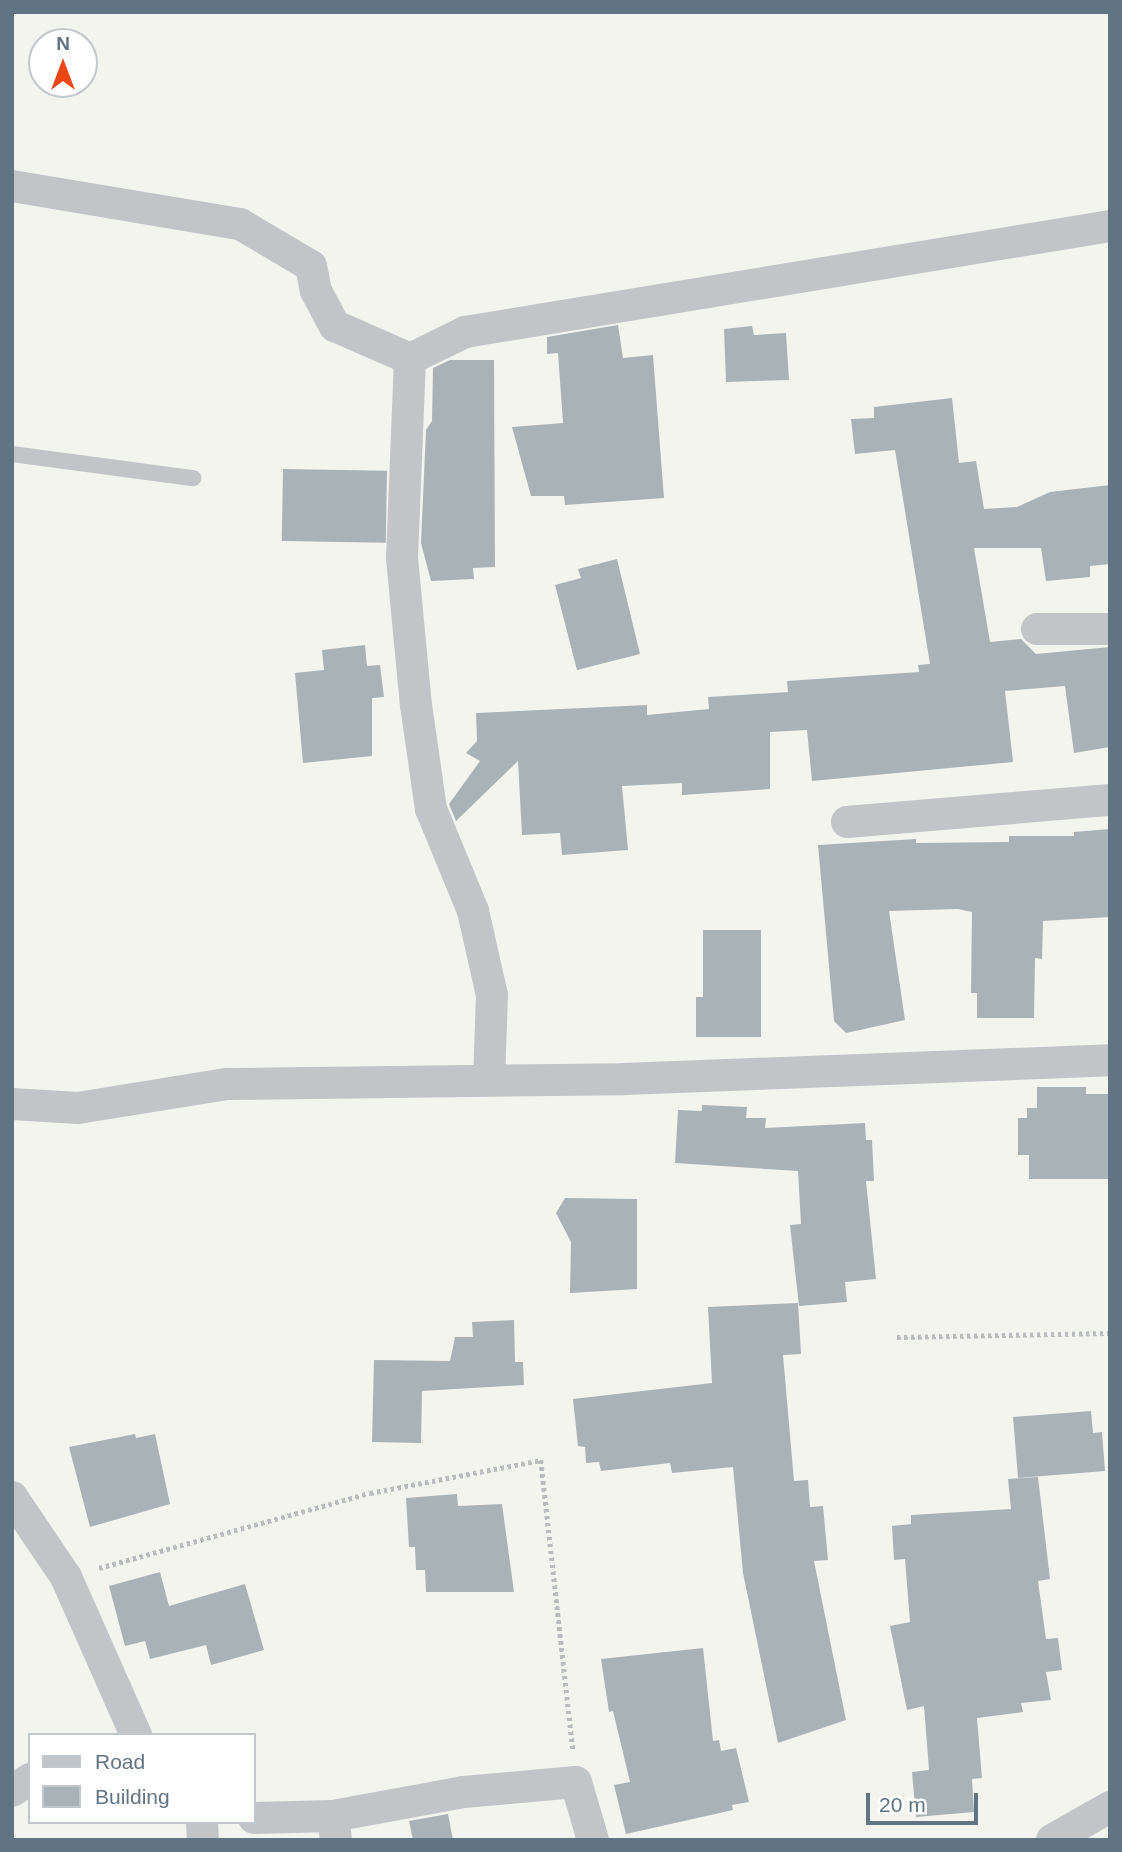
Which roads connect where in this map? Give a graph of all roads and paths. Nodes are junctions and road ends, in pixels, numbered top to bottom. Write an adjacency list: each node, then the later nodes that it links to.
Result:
1 (12, 186): 3 (street)
2 (1110, 226): 3 (street)
3 (410, 359): 11 (street)
4 (12, 454): 5 (lane)
5 (193, 478)
6 (1037, 629): 7 (street)
7 (1110, 629)
8 (1110, 800): 9 (street)
9 (847, 822)
10 (1110, 1060): 11 (street)
11 (489, 1080): 12 (street)
12 (12, 1104)
13 (1110, 1333): 14 (path)
14 (897, 1337)
15 (12, 1497): 16 (street)
16 (66, 1577): 17 (street); 19 (path)
17 (125, 1731)
18 (28, 1780): 20 (street)
19 (576, 1782): 23 (street); 24 (street)
20 (12, 1791)
21 (1110, 1807): 25 (street)
22 (256, 1818): 23 (street)
23 (335, 1828)
24 (593, 1840)
25 (1052, 1840)

